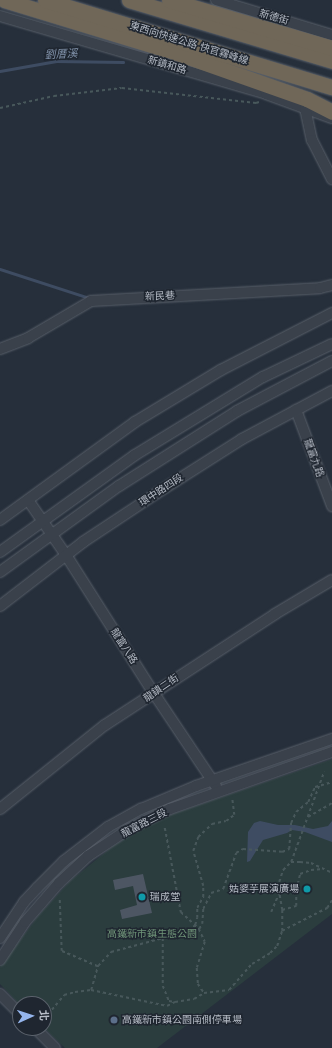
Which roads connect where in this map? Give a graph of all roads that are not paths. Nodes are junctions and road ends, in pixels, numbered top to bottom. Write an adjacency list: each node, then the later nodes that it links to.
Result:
1 (4, 0): 12 (highway)
2 (45, 0): 10 (highway, 東西向快速公路 快官霧峰線)
3 (129, 0): 9 (highway)
4 (168, 0): 8 (highway)
5 (216, 0): 7 (street, 新德街)
6 (0, 16): 11 (street, 新鎮和路)
7 (332, 35)
8 (332, 48)
9 (332, 61)
10 (332, 87)
11 (305, 108): 12 (street, 新鎮和路); 13 (street)
12 (330, 117)
13 (332, 179)
14 (332, 285): 17 (street, 新民巷)
15 (332, 313): 21 (street)
16 (332, 344): 24 (street)
17 (0, 349)
18 (332, 361): 25 (street)
19 (332, 391): 20 (street, 環中路四段)
20 (296, 410): 22 (street, 龍富九路); 27 (street, 環中路四段)
21 (28, 500): 23 (street); 24 (street, 龍富八路)
22 (332, 506)
23 (0, 520)
24 (42, 521): 25 (street, 龍富八路); 26 (street)
25 (52, 534): 27 (street, 龍富八路); 28 (street)
26 (0, 552)
27 (66, 554): 30 (street, 環中路四段); 31 (street, 龍富八路)
28 (0, 572)
29 (332, 580): 31 (street, 龍鎮二街)
30 (0, 606)
31 (153, 692): 34 (street, 龍富八路); 36 (street, 龍鎮二街)
32 (332, 739): 34 (street, 龍富路三段)
33 (332, 752): 35 (street, 龍富路三段)
34 (213, 780): 35 (street, 龍富八路); 37 (street, 龍富路三段)
35 (220, 792): 38 (street, 龍富路三段)
36 (0, 809)
37 (0, 938)
38 (0, 960)
39 (0, 994): 40 (street)
40 (12, 1006)
41 (43, 1036): 42 (street)
42 (55, 1048)

